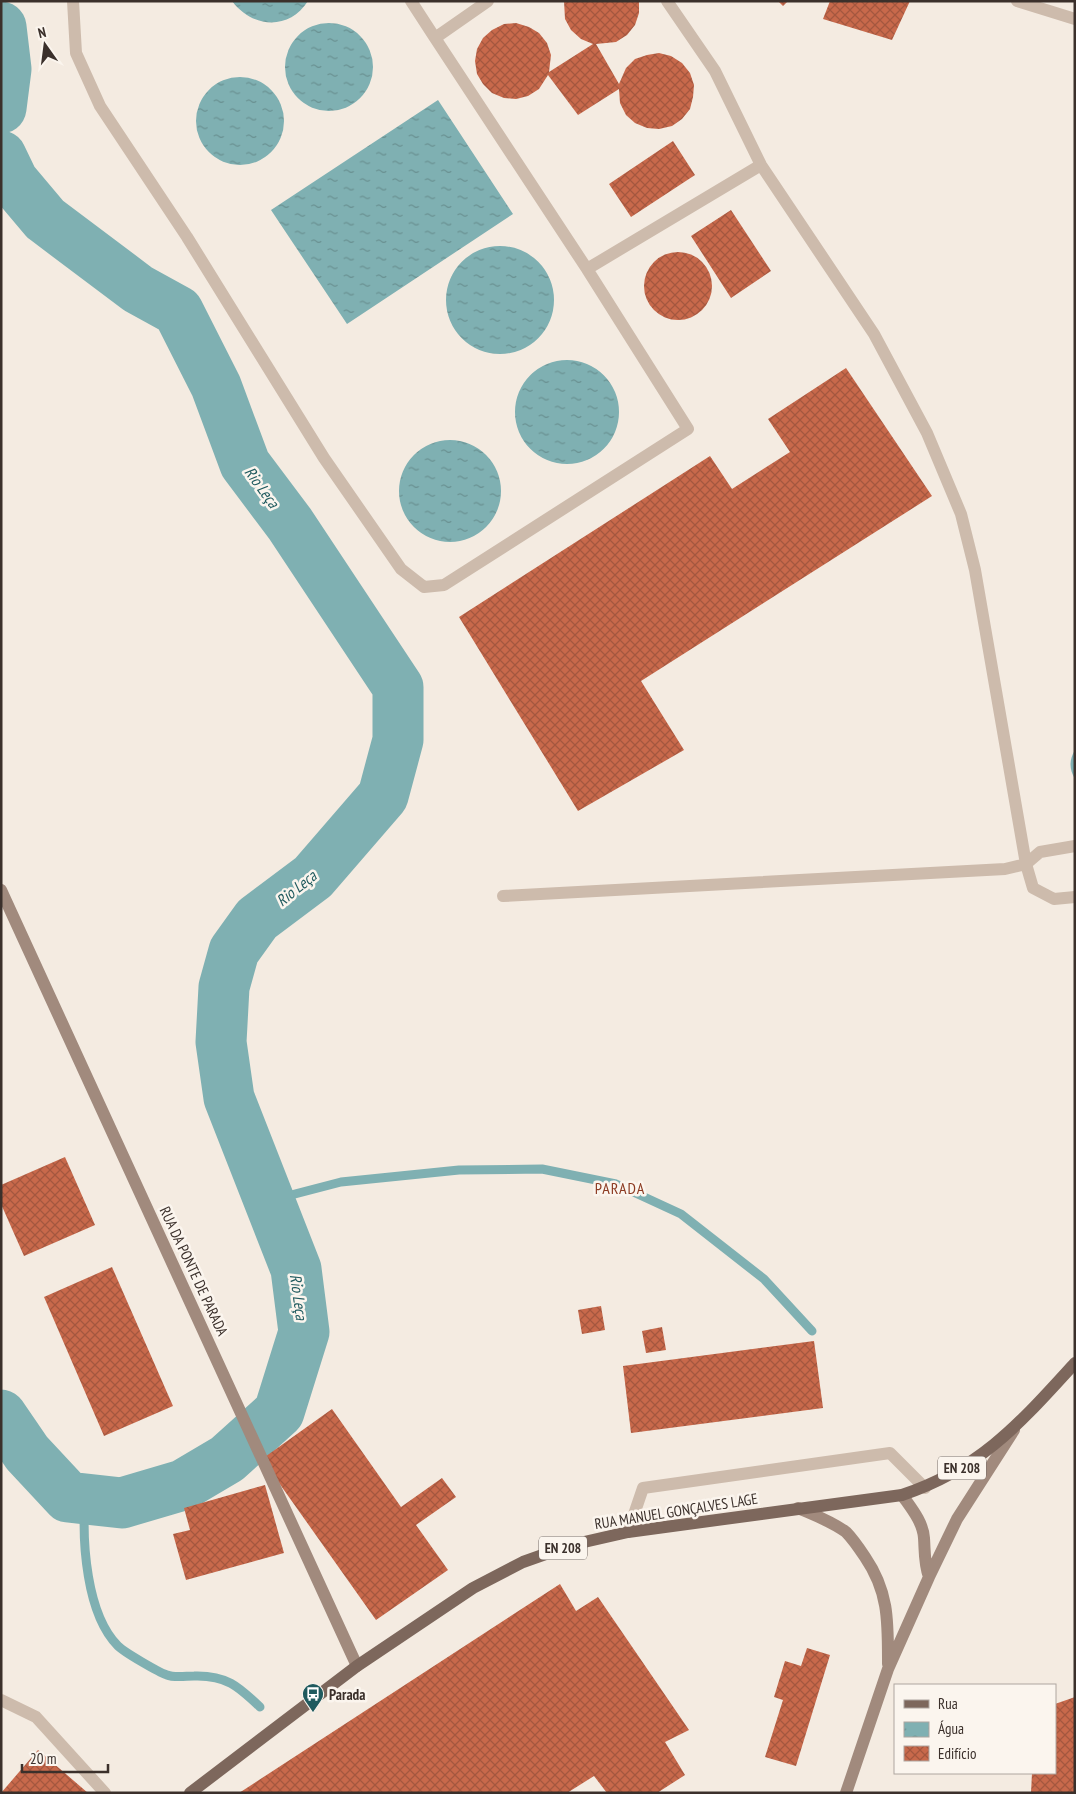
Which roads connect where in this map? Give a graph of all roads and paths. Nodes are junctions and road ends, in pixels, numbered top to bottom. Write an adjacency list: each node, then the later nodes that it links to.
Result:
1 (73, 1): 9 (street)
2 (411, 1): 7 (street)
3 (488, 1): 7 (street)
4 (667, 1): 8 (street)
5 (1017, 1): 6 (street)
6 (1075, 19)
7 (435, 38): 9 (street)
8 (761, 165): 9 (street); 11 (street)
9 (588, 269)
10 (1075, 846): 11 (street)
11 (1026, 864): 13 (street); 14 (street)
12 (1, 890): 22 (main road, RUA DA PONTE DE PARADA)
13 (503, 896)
14 (1075, 897)
15 (1075, 1363): 16 (main road, RUA MANUEL GONÇALVES LAGE / EN 208)
16 (1015, 1428): 17 (main road, RUA MANUEL GONÇALVES LAGE / EN 208); 21 (main road)
17 (925, 1488): 18 (main road, RUA MANUEL GONÇALVES LAGE / EN 208); 20 (street)
18 (902, 1495): 19 (main road, RUA MANUEL GONÇALVES LAGE / EN 208); 21 (main road)
19 (798, 1508): 20 (main road, RUA MANUEL GONÇALVES LAGE / EN 208); 23 (main road)
20 (628, 1532): 22 (main road, RUA MANUEL GONÇALVES LAGE / EN 208)
21 (929, 1577): 23 (main road)
22 (357, 1666): 26 (main road, RUA MANUEL GONÇALVES LAGE / EN 208)
23 (888, 1669): 27 (main road)
24 (1, 1700): 25 (street)
25 (105, 1793)
26 (190, 1793)
27 (846, 1793)

